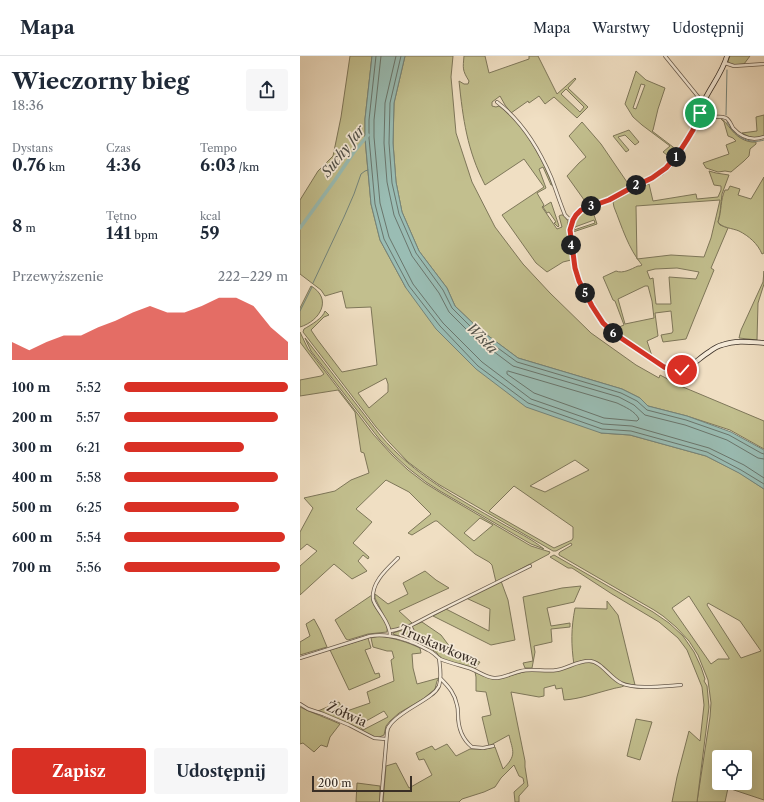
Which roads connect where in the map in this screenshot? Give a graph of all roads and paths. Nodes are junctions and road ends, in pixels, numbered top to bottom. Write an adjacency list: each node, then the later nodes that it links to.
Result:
1 (665, 56): 6 (street)
2 (727, 56): 3 (street)
3 (724, 63): 4 (street); 6 (street)
4 (764, 64)
5 (497, 102): 9 (street)
6 (703, 102): 7 (street)
7 (698, 117): 8 (street); 9 (street)
8 (764, 137)
9 (573, 220): 10 (street)
10 (764, 343)
11 (398, 558): 14 (street)
12 (530, 566): 13 (street)
13 (410, 626): 14 (street); 16 (street)
14 (390, 631): 15 (street)
15 (390, 635): 16 (street, Truskawkowa); 17 (street, Truskawkowa)
16 (411, 642): 18 (street, Truskawkowa)
17 (300, 658)
18 (438, 658): 19 (street); 20 (street, Truskawkowa)
19 (441, 678): 22 (street); 23 (street)
20 (681, 685)
21 (300, 704): 22 (street, Żółwia)
22 (386, 739): 24 (street)
23 (493, 746)
24 (381, 802)

